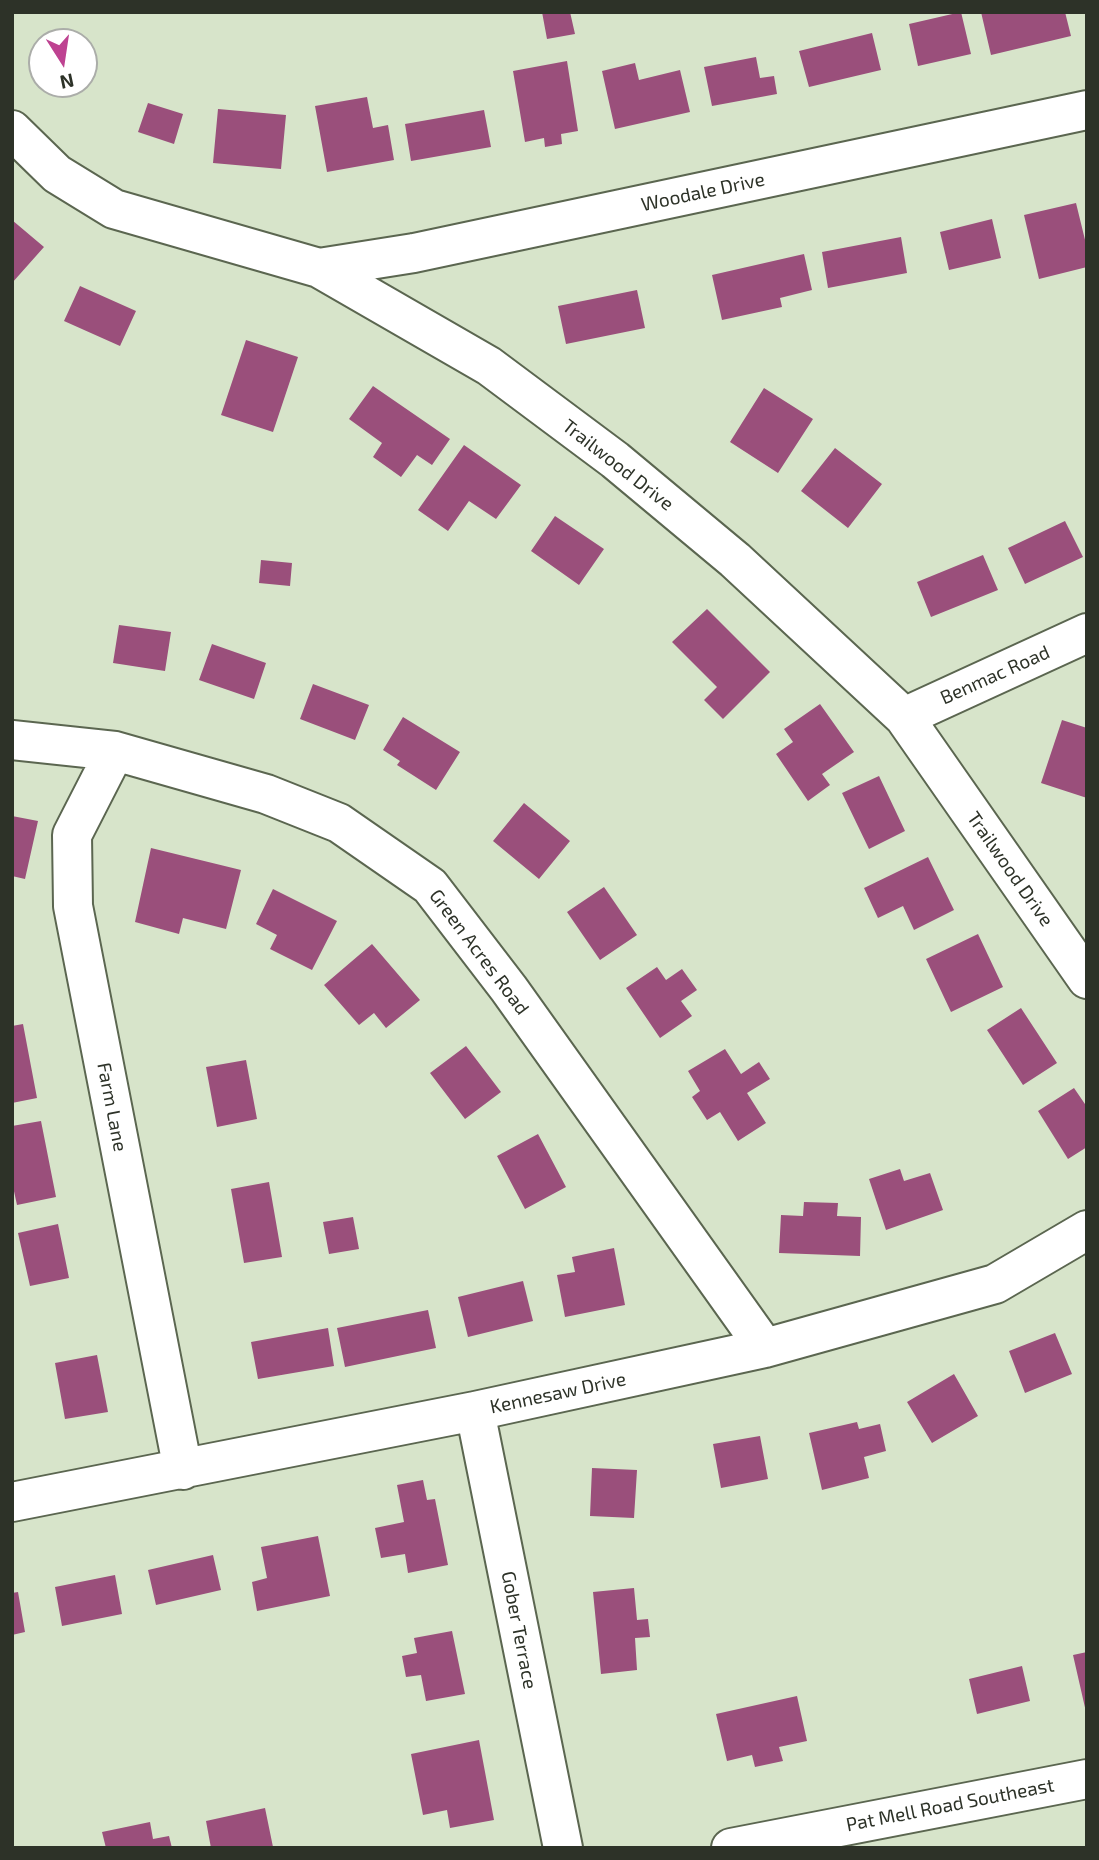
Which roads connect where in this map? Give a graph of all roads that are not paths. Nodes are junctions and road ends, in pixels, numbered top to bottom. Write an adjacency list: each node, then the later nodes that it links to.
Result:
1 (1087, 110): 3 (street, Woodale Drive)
2 (12, 130): 3 (street, Trailwood Drive)
3 (319, 268): 5 (street, Trailwood Drive)
4 (1087, 634): 5 (street, Benmac Road)
5 (904, 717): 8 (street, Trailwood Drive)
6 (12, 740): 7 (street, Green Acres Road)
7 (115, 751): 10 (street, Green Acres Road); 12 (street, Farm Lane)
8 (1087, 979)
9 (1087, 1230): 10 (street, Kennesaw Drive)
10 (765, 1348): 11 (street, Kennesaw Drive)
11 (475, 1411): 12 (street, Kennesaw Drive); 17 (street, Gober Terrace)
12 (183, 1471): 13 (street, Kennesaw Drive)
13 (12, 1502)
14 (1087, 1779): 15 (street, Pat Mell Road Southeast)
15 (817, 1840): 16 (street, Pat Mell Road Southeast)
16 (771, 1844): 18 (street, Pat Mell Road Southeast)
17 (563, 1848)
18 (731, 1848)

